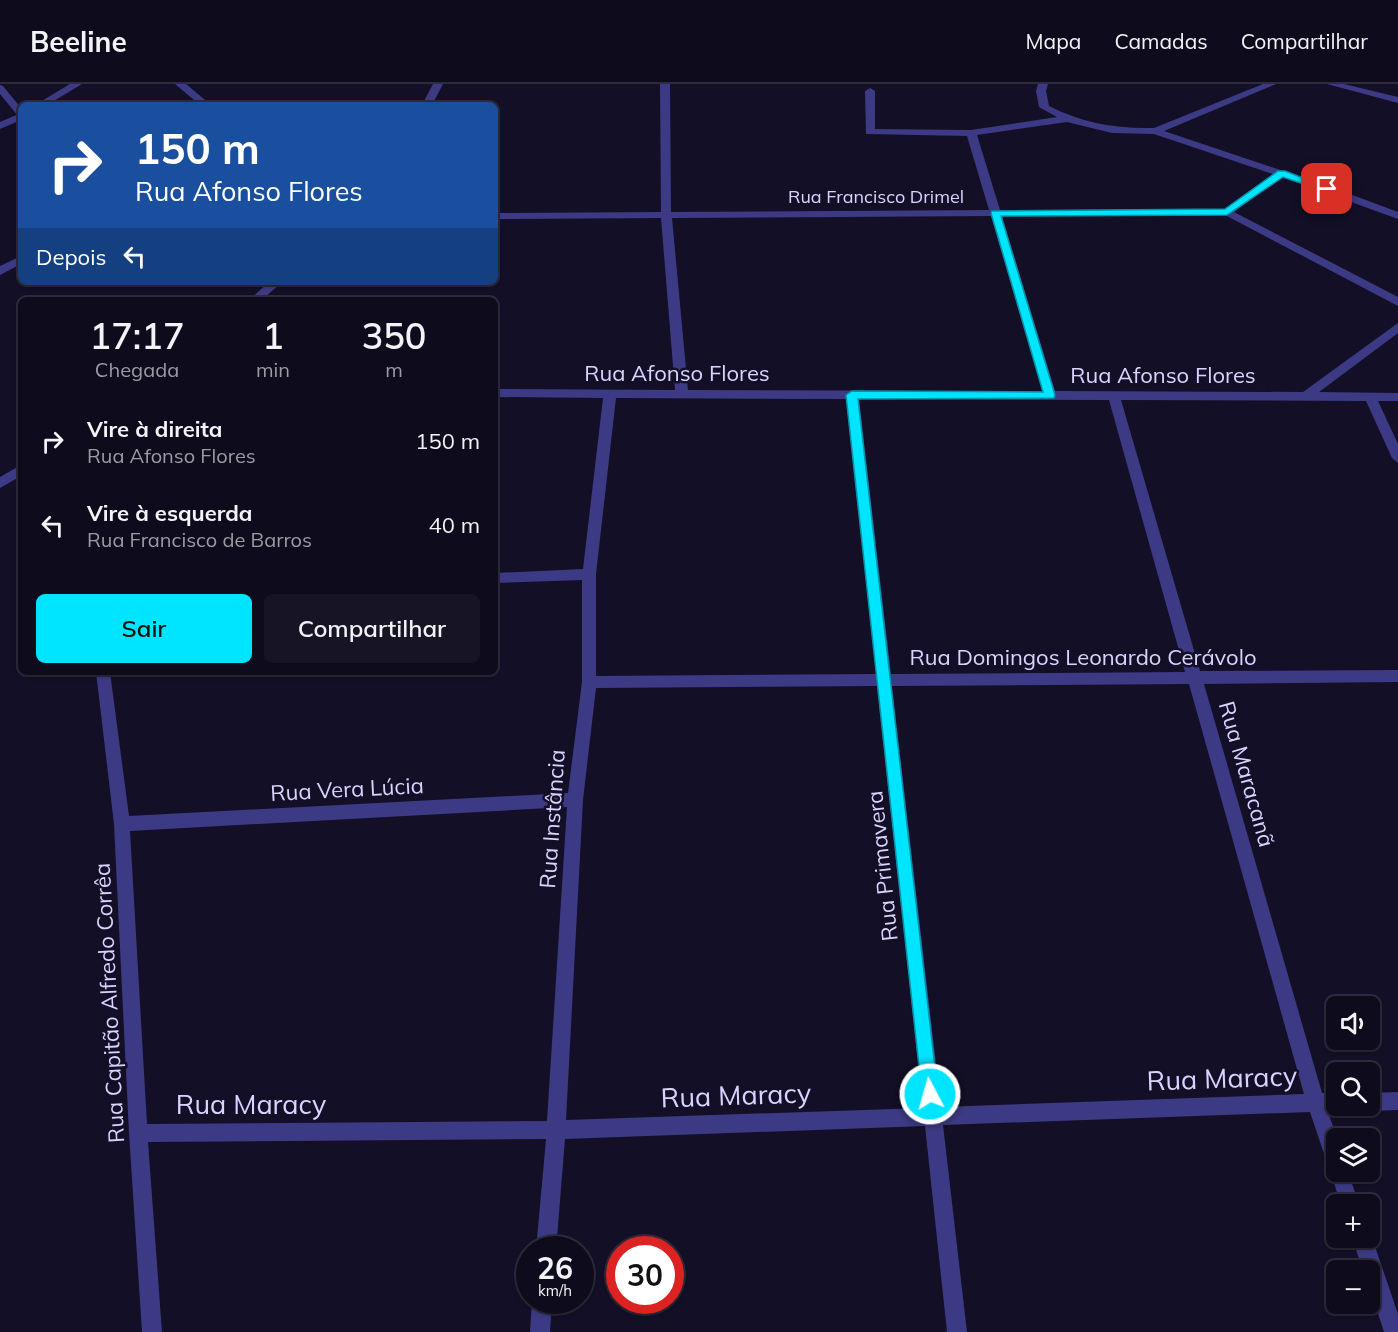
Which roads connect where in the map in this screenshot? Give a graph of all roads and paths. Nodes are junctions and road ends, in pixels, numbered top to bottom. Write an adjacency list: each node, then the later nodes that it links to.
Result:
1 (77, 84): 11 (street)
2 (180, 84): 12 (street)
3 (438, 84): 13 (street)
4 (665, 84): 23 (street)
5 (1043, 84): 16 (street)
6 (1268, 84): 18 (street)
7 (1332, 84): 10 (street)
8 (0, 88): 14 (street)
9 (870, 91): 19 (street)
10 (1398, 100)
11 (45, 102)
12 (202, 102)
13 (429, 102)
14 (18, 111)
15 (18, 117): 17 (street)
16 (1065, 119): 18 (street); 19 (street)
17 (0, 126)
18 (1155, 131): 20 (street)
19 (971, 133): 22 (street)
20 (1281, 173): 21 (street); 25 (street)
21 (1227, 212): 22 (street, Rua Francisco Drimel); 30 (street)
22 (995, 213): 23 (street, Rua Francisco Drimel); 36 (street)
23 (666, 215): 24 (street, Rua Francisco Drimel); 34 (street)
24 (498, 216)
25 (1398, 216)
26 (18, 261): 27 (street)
27 (0, 271)
28 (272, 285): 29 (street)
29 (258, 297)
30 (1398, 302)
31 (1398, 327): 38 (street)
32 (498, 393): 33 (street, Rua Afonso Flores)
33 (610, 394): 34 (street, Rua Afonso Flores); 44 (street, Rua Instância)
34 (682, 394): 35 (street, Rua Afonso Flores)
35 (852, 395): 36 (street, Rua Afonso Flores); 49 (street, Rua Primavera)
36 (1050, 395): 37 (street, Rua Afonso Flores)
37 (1114, 396): 38 (street, Rua Afonso Flores); 48 (street, Rua Maracanã)
38 (1306, 396): 40 (street, Rua Afonso Flores)
39 (1398, 396): 40 (street, Rua Afonso Flores)
40 (1370, 397): 41 (street)
41 (1398, 458)
42 (18, 472): 43 (street)
43 (0, 483)
44 (589, 574): 45 (street); 50 (street, Rua Instância)
45 (498, 578)
46 (103, 675): 52 (street, Rua Capitão Alfredo Corrêa)
47 (1398, 676): 48 (street, Rua Domingos Leonardo Cerávolo)
48 (1194, 677): 49 (street, Rua Domingos Leonardo Cerávolo); 56 (street, Rua Maracanã)
49 (884, 680): 50 (street, Rua Domingos Leonardo Cerávolo); 57 (street, Rua Primavera)
50 (589, 682): 51 (street, Rua Instância)
51 (575, 800): 52 (street, Rua Vera Lúcia); 58 (street, Rua Instância)
52 (122, 824): 59 (street, Rua Capitão Alfredo Corrêa)
53 (1380, 1101): 54 (street)
54 (1398, 1101)
55 (1326, 1102): 56 (street, Rua Maracy)
56 (1316, 1103): 57 (street, Rua Maracy); 60 (street, Rua Maracanã)
57 (933, 1117): 58 (street, Rua Maracy); 66 (street, Rua Primavera)
58 (556, 1130): 59 (street, Rua Maracy); 61 (street, Rua Instância)
59 (138, 1133): 64 (street, Rua Capitão Alfredo Corrêa)
60 (1326, 1134)
61 (547, 1236)
62 (1365, 1248): 67 (street)
63 (541, 1314): 65 (street)
64 (152, 1332)
65 (540, 1332)
66 (957, 1332)
67 (1394, 1332)

